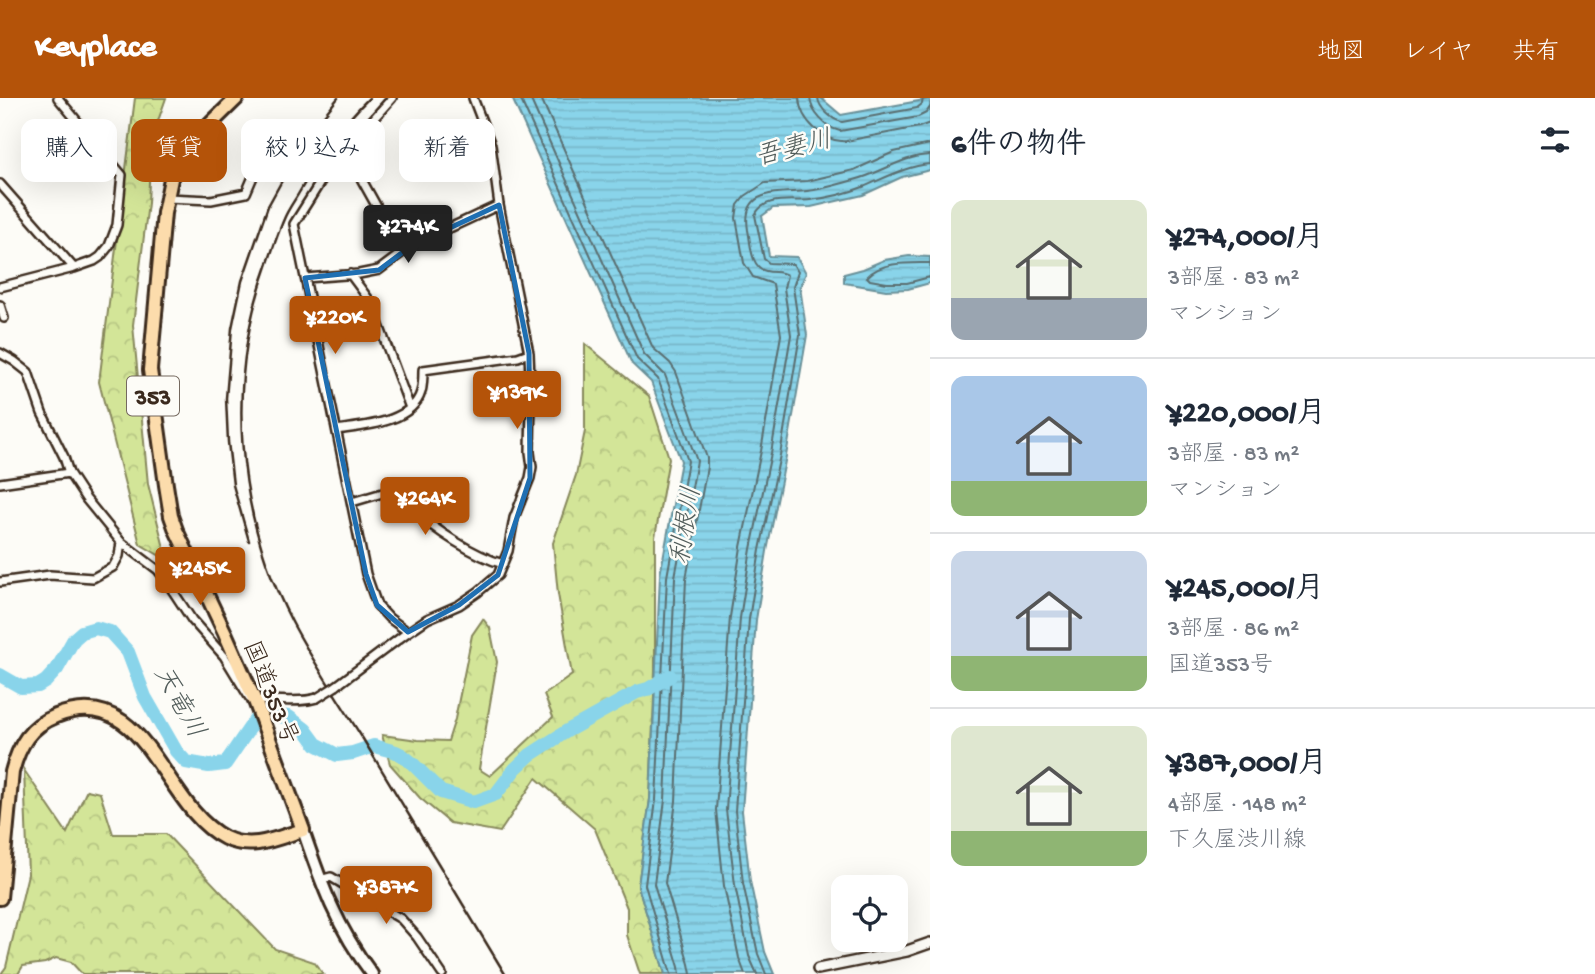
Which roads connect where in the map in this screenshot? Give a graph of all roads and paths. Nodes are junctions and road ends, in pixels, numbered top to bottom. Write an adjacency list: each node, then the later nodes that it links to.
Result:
1 (58, 98): 13 (street)
2 (237, 98): 10 (highway, 国道353号 / 353)
3 (392, 98): 5 (street)
4 (473, 98): 11 (street)
5 (373, 119)
6 (251, 182): 10 (street)
7 (320, 182): 15 (street)
8 (363, 182): 12 (street)
9 (0, 184): 13 (street)
10 (166, 198): 30 (highway, 国道353号 / 353)
11 (499, 205): 12 (street); 20 (street)
12 (402, 252): 14 (street)
13 (74, 268): 16 (street)
14 (350, 274): 15 (street); 21 (street)
15 (305, 278): 22 (street)
16 (0, 287)
17 (0, 305): 18 (street)
18 (4, 318)
19 (0, 353): 23 (street)
20 (529, 353): 21 (street); 27 (street)
21 (410, 408): 22 (street)
22 (337, 430): 25 (street)
23 (69, 473): 24 (street); 26 (street)
24 (0, 483)
25 (352, 502): 27 (street); 29 (street)
26 (121, 542): 28 (street); 30 (street)
27 (503, 564): 29 (street)
28 (0, 582)
29 (408, 632): 30 (street, bridge)
30 (256, 706): 31 (highway, 国道353号 / 353)
31 (303, 830): 32 (main road); 33 (highway)
32 (320, 880): 36 (main road); 37 (street)
33 (0, 898)
34 (930, 943): 35 (street)
35 (818, 969)
36 (372, 974)
37 (442, 974)

